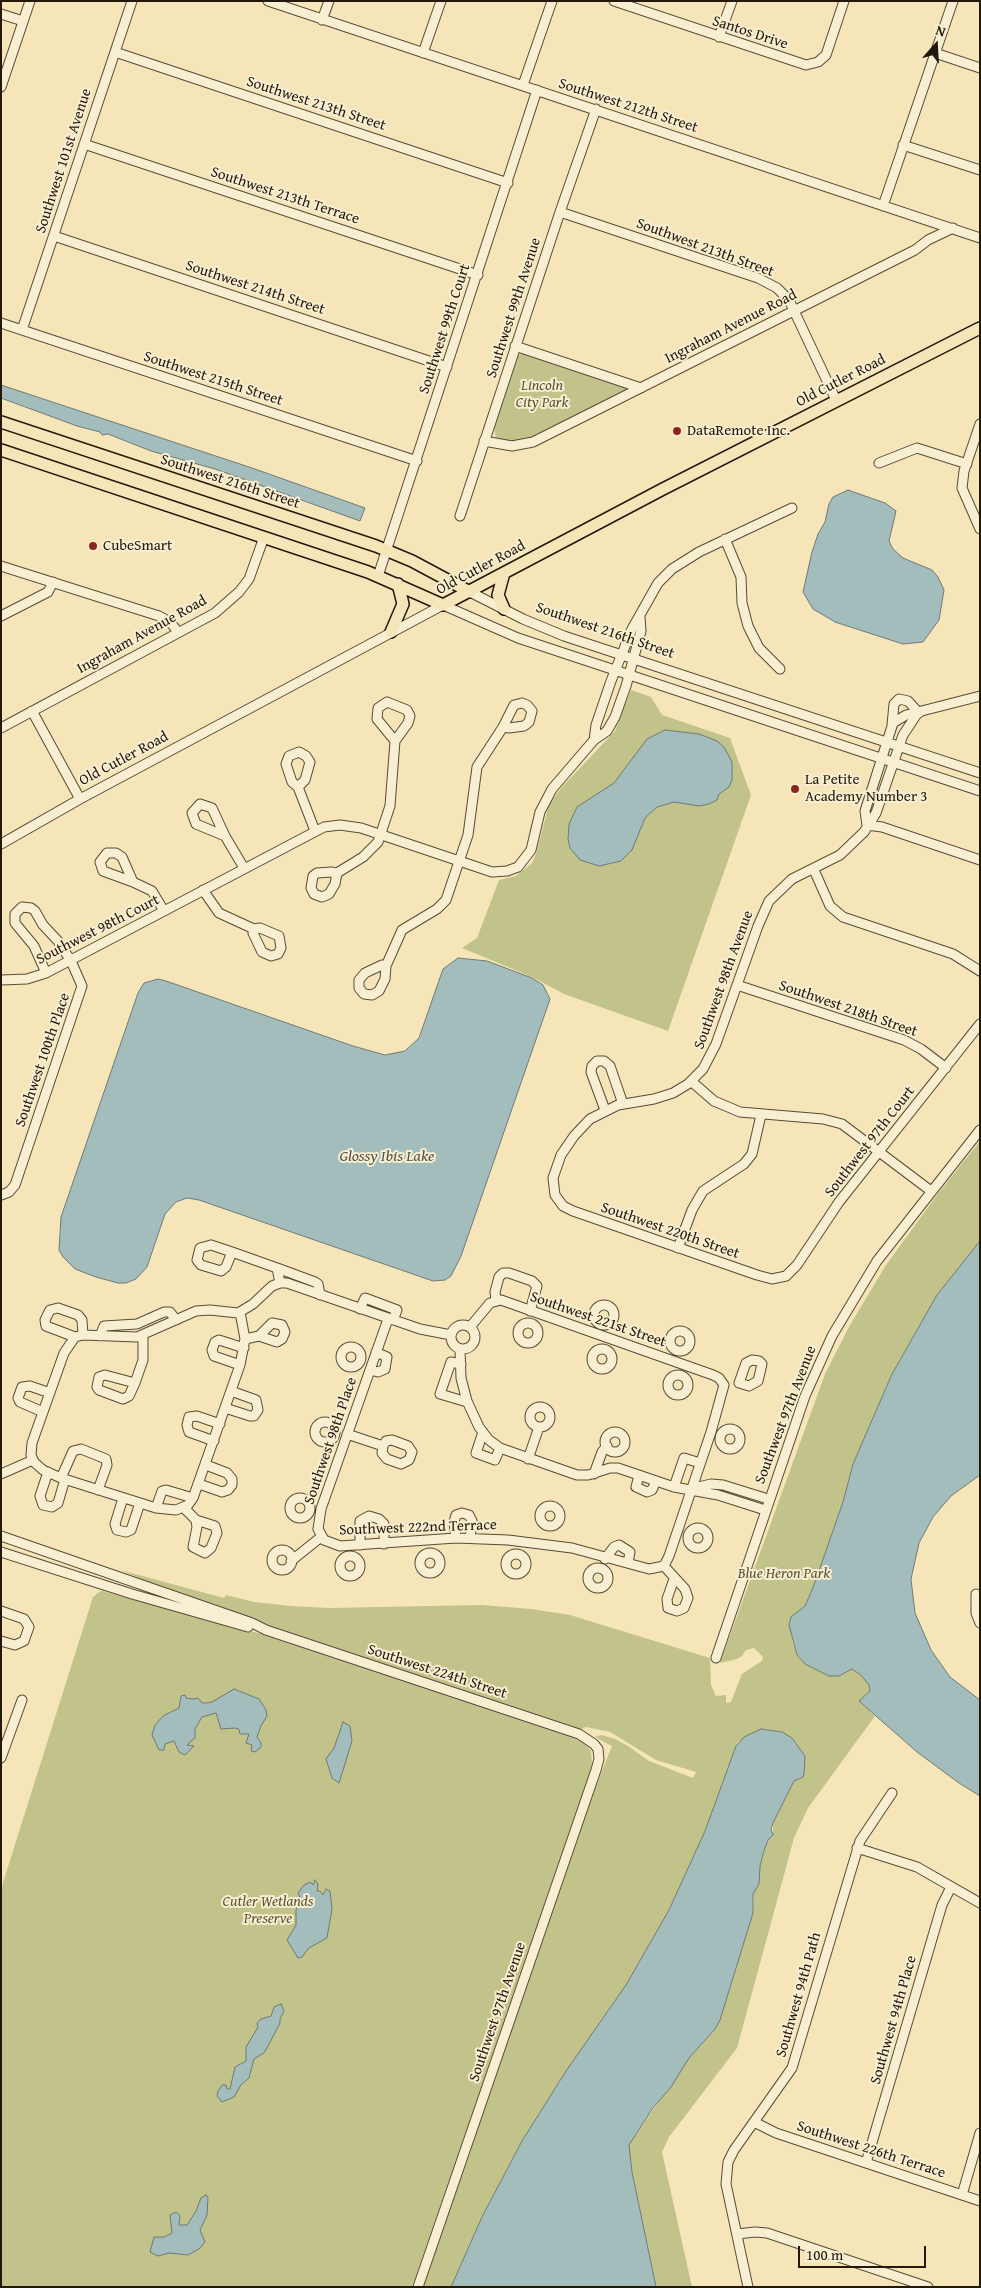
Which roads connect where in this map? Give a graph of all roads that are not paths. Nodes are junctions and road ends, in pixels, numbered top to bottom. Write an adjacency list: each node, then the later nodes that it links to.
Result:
1 (30, 1): 13 (street)
2 (132, 1): 15 (street, Southwest 101st Avenue)
3 (268, 1): 12 (street, Southwest 212th Street)
4 (329, 1): 12 (street)
5 (441, 1): 16 (street)
6 (552, 1): 19 (street)
7 (614, 1): 14 (street, Santos Drive)
8 (732, 1): 14 (street)
9 (844, 1): 14 (street, Santos Drive)
10 (952, 1): 17 (street)
11 (1, 14): 13 (street)
12 (322, 20): 16 (street, Southwest 212th Street)
13 (23, 21): 20 (street)
14 (719, 38)
15 (115, 52): 23 (street, Southwest 101st Avenue); 26 (street, Southwest 213th Street)
16 (423, 53): 19 (street, Southwest 212th Street)
17 (936, 53): 18 (street); 24 (street)
18 (980, 68)
19 (523, 86): 21 (street, Southwest 212th Street)
20 (1, 87)
21 (537, 90): 22 (street, Southwest 212th Street); 26 (street, Southwest 99th Court)
22 (596, 109): 27 (street, Southwest 212th Street); 28 (street, Southwest 99th Avenue)
23 (84, 144): 30 (street, Southwest 101st Avenue); 32 (street, Southwest 213th Terrace)
24 (903, 145): 25 (street); 27 (street)
25 (980, 170)
26 (508, 183): 32 (street, Southwest 99th Court)
27 (883, 206): 29 (street, Southwest 212th Street)
28 (560, 212): 33 (street, Southwest 213th Street); 37 (street, Southwest 99th Avenue)
29 (953, 228): 31 (street, Southwest 212th Street); 33 (street, Ingraham Avenue Road)
30 (54, 236): 36 (street, Southwest 101st Avenue); 38 (street, Southwest 214th Street)
31 (980, 238)
32 (478, 275): 38 (street, Southwest 99th Court)
33 (793, 310): 39 (street, Ingraham Avenue Road); 40 (street, Southwest 213th Street)
34 (1, 323): 36 (street, Southwest 215th Street)
35 (980, 328): 40 (main road, Old Cutler Road)
36 (22, 330): 45 (street, Southwest 215th Street)
37 (515, 346): 39 (street); 43 (street, Southwest 99th Avenue)
38 (448, 367): 45 (street, Southwest 99th Court)
39 (641, 388): 43 (street, Ingraham Avenue Road)
40 (836, 400): 55 (main road, Old Cutler Road)
41 (1, 422): 53 (main road, Southwest 216th Street)
42 (980, 424): 47 (street)
43 (484, 441): 49 (street, Southwest 99th Avenue)
44 (1, 450): 51 (main road)
45 (417, 461): 53 (street, Southwest 99th Court)
46 (879, 463): 47 (street)
47 (966, 464): 50 (street)
48 (792, 508): 52 (street)
49 (460, 516)
50 (980, 529)
51 (264, 537): 56 (main road); 64 (street, Ingraham Avenue Road)
52 (725, 539): 63 (street); 68 (street)
53 (386, 550): 56 (street, Southwest 99th Court); 59 (main road, Southwest 216th Street)
54 (1, 566): 57 (street)
55 (504, 574): 59 (main road, Old Cutler Road); 61 (main road)
56 (378, 576): 58 (main road)
57 (53, 582): 62 (street); 64 (street)
58 (398, 584): 60 (main road); 65 (main road)
59 (470, 592): 60 (main road, Old Cutler Road); 61 (street, Southwest 216th Street)
60 (443, 605): 65 (street, Old Cutler Road); 69 (street)
61 (504, 609): 66 (street, Southwest 216th Street)
62 (1, 616)
63 (640, 617): 66 (street); 67 (street)
64 (178, 632): 72 (street, Ingraham Avenue Road)
65 (391, 632): 86 (street, Old Cutler Road)
66 (623, 655): 67 (street, Southwest 216th Street); 69 (street)
67 (633, 658): 70 (street); 79 (street, Southwest 216th Street)
68 (780, 669)
69 (616, 670): 70 (street); 77 (street)
70 (630, 675): 77 (street); 81 (street)
71 (980, 696): 73 (street)
72 (32, 710): 76 (street, Ingraham Avenue Road); 86 (street)
73 (918, 714): 74 (street); 74 (street); 80 (street, Southwest 98th Avenue)
74 (892, 725): 79 (street)
75 (502, 727): 93 (street)
76 (1, 728)
77 (594, 740): 93 (street, Southwest 98th Court)
78 (396, 741): 89 (street)
79 (886, 742): 80 (street, Southwest 216th Street); 81 (street)
80 (900, 746): 82 (street, Southwest 98th Avenue); 83 (street, Southwest 216th Street)
81 (881, 758): 82 (street); 87 (street)
82 (894, 762): 85 (street); 87 (street, Southwest 98th Avenue)
83 (980, 773)
84 (298, 787): 88 (street)
85 (980, 791)
86 (80, 799): 91 (street, Old Cutler Road)
87 (868, 825): 92 (street); 95 (street, Southwest 98th Avenue)
88 (314, 831): 89 (street, Southwest 98th Court); 94 (street, Southwest 98th Court)
89 (381, 835): 93 (street, Southwest 98th Court); 96 (street)
90 (225, 836): 94 (street)
91 (1, 844)
92 (980, 860)
93 (460, 863): 102 (street)
94 (244, 868): 98 (street, Southwest 98th Court)
95 (814, 870): 103 (street); 106 (street, Southwest 98th Avenue)
96 (337, 873)
97 (133, 882): 99 (street)
98 (203, 890): 99 (street, Southwest 98th Court); 100 (street)
99 (164, 911): 101 (street, Southwest 98th Court)
100 (254, 928)
101 (71, 961): 104 (street, Southwest 98th Court); 104 (street); 116 (street, Southwest 100th Place)
102 (386, 966)
103 (980, 970)
104 (46, 973): 105 (street, Southwest 98th Court)
105 (1, 980)
106 (737, 985): 108 (street, Southwest 218th Street); 109 (street, Southwest 98th Avenue)
107 (980, 1024): 108 (street, Southwest 97th Court)
108 (946, 1068): 114 (street, Southwest 97th Court)
109 (691, 1081): 110 (street, Southwest 98th Avenue); 112 (street)
110 (623, 1104): 111 (street, Southwest 98th Avenue); 111 (street)
111 (605, 1110): 117 (street, Southwest 98th Avenue)
112 (761, 1115): 114 (street); 118 (street)
113 (980, 1130): 115 (street, Southwest 97th Avenue)
114 (880, 1151): 115 (street); 121 (street, Southwest 97th Court)
115 (931, 1191): 185 (street, Southwest 97th Avenue)
116 (4, 1195)
117 (554, 1195): 118 (street, Southwest 220th Street)
118 (678, 1248): 121 (street, Southwest 220th Street)
119 (232, 1252): 120 (street)
120 (277, 1268): 122 (street); 123 (street)
121 (783, 1277)
122 (280, 1283): 123 (street); 125 (street)
123 (320, 1295): 128 (street)
124 (496, 1300): 126 (street, Southwest 221st Street); 126 (street); 131 (street)
125 (240, 1312): 127 (street); 138 (street)
126 (533, 1312): 129 (street); 132 (street, Southwest 221st Street)
127 (176, 1320): 133 (street); 135 (street)
128 (391, 1320): 134 (street); 142 (street, Southwest 98th Place)
129 (533, 1324)
130 (600, 1324): 132 (street)
131 (470, 1327): 134 (street); 139 (street)
132 (597, 1334): 137 (street, Southwest 221st Street)
133 (142, 1335): 135 (street); 151 (street)
134 (451, 1335): 139 (street)
135 (100, 1336): 154 (street)
136 (259, 1336): 138 (street)
137 (610, 1339): 140 (street); 144 (street, Southwest 221st Street)
138 (244, 1344): 146 (street); 146 (street)
139 (460, 1349): 145 (street)
140 (606, 1350)
141 (676, 1350): 144 (street)
142 (376, 1352): 147 (street, Southwest 98th Place); 147 (street)
143 (360, 1359): 147 (street)
144 (672, 1361): 148 (street, Southwest 221st Street)
145 (461, 1364): 155 (street); 155 (street)
146 (240, 1365): 153 (street)
147 (371, 1366): 164 (street, Southwest 98th Place)
148 (685, 1366): 149 (street); 152 (street, Southwest 221st Street)
149 (681, 1376)
150 (739, 1383): 152 (street)
151 (135, 1384)
152 (724, 1385): 161 (street)
153 (231, 1391): 156 (street); 156 (street)
154 (50, 1393): 157 (street); 157 (street)
155 (467, 1402): 160 (street)
156 (225, 1408): 158 (street)
157 (43, 1412): 170 (street)
158 (220, 1424): 165 (street); 165 (street)
159 (539, 1427): 169 (street)
160 (483, 1432): 168 (street); 168 (street)
161 (711, 1432): 163 (street); 171 (street)
162 (335, 1434): 164 (street)
163 (721, 1435)
164 (346, 1436): 166 (street); 191 (street, Southwest 98th Place)
165 (214, 1441): 172 (street)
166 (382, 1446)
167 (607, 1446): 175 (street)
168 (500, 1448): 169 (street)
169 (528, 1458): 175 (street)
170 (33, 1460): 173 (street); 174 (street)
171 (700, 1463): 180 (street); 181 (street)
172 (206, 1465): 179 (street); 179 (street)
173 (48, 1472): 177 (street); 177 (street)
174 (1, 1474)
175 (594, 1474): 176 (street)
176 (639, 1475): 178 (street); 178 (street)
177 (63, 1479): 182 (street); 182 (street)
178 (656, 1481): 180 (street)
179 (199, 1484): 184 (street)
180 (674, 1487): 181 (street)
181 (692, 1488): 185 (street); 189 (street); 194 (street)
182 (98, 1490): 183 (street)
183 (123, 1498): 186 (street); 186 (street)
184 (193, 1498): 187 (street); 188 (street)
185 (768, 1499): 189 (street, Southwest 97th Avenue)
186 (140, 1503): 187 (street)
187 (156, 1508): 188 (street)
188 (184, 1508): 192 (street)
189 (765, 1510): 221 (street, Southwest 97th Avenue)
190 (309, 1512): 191 (street)
191 (320, 1515): 197 (street, Southwest 98th Place)
192 (196, 1520)
193 (548, 1525): 203 (street)
194 (677, 1530): 195 (street); 213 (street)
195 (689, 1534)
196 (1, 1536): 219 (street, Southwest 224th Street)
197 (321, 1537): 204 (street, Southwest 222nd Terrace); 211 (street)
198 (456, 1538): 199 (street, Southwest 222nd Terrace); 199 (street); 200 (street, Southwest 222nd Terrace)
199 (470, 1538): 201 (street, Southwest 222nd Terrace)
200 (428, 1540): 202 (street, Southwest 222nd Terrace); 207 (street)
201 (520, 1541): 203 (street, Southwest 222nd Terrace); 208 (street)
202 (384, 1544): 205 (street, Southwest 222nd Terrace); 205 (street)
203 (544, 1544): 210 (street, Southwest 222nd Terrace)
204 (350, 1545): 205 (street, Southwest 222nd Terrace); 209 (street)
205 (360, 1545)
206 (1, 1552): 219 (street, Southwest 224th Street)
207 (430, 1554)
208 (517, 1554)
209 (350, 1556)
210 (607, 1556): 212 (street, Southwest 222nd Terrace); 212 (street); 214 (street)
211 (291, 1561)
212 (628, 1562): 213 (street, Southwest 222nd Terrace)
213 (664, 1566): 215 (street)
214 (601, 1569)
215 (674, 1579)
216 (976, 1594): 218 (street)
217 (1, 1611): 220 (street)
218 (980, 1623)
219 (266, 1630): 223 (street, Southwest 224th Street)
220 (1, 1641)
221 (716, 1658)
222 (22, 1700): 224 (street)
223 (596, 1746): 235 (street, Southwest 97th Avenue)
224 (1, 1758)
225 (892, 1793): 226 (street, Southwest 94th Path)
226 (857, 1848): 227 (street); 229 (street, Southwest 94th Path)
227 (951, 1887): 228 (street); 231 (street, Southwest 94th Place)
228 (980, 1903)
229 (754, 2122): 231 (street, Southwest 226th Terrace); 234 (street, Southwest 94th Path)
230 (980, 2133): 232 (street)
231 (866, 2163): 232 (street, Southwest 226th Terrace)
232 (962, 2195): 233 (street, Southwest 226th Terrace)
233 (980, 2201)
234 (737, 2234): 236 (street, Southwest 94th Path); 237 (street)
235 (418, 2287)
236 (748, 2287)
237 (928, 2287)

